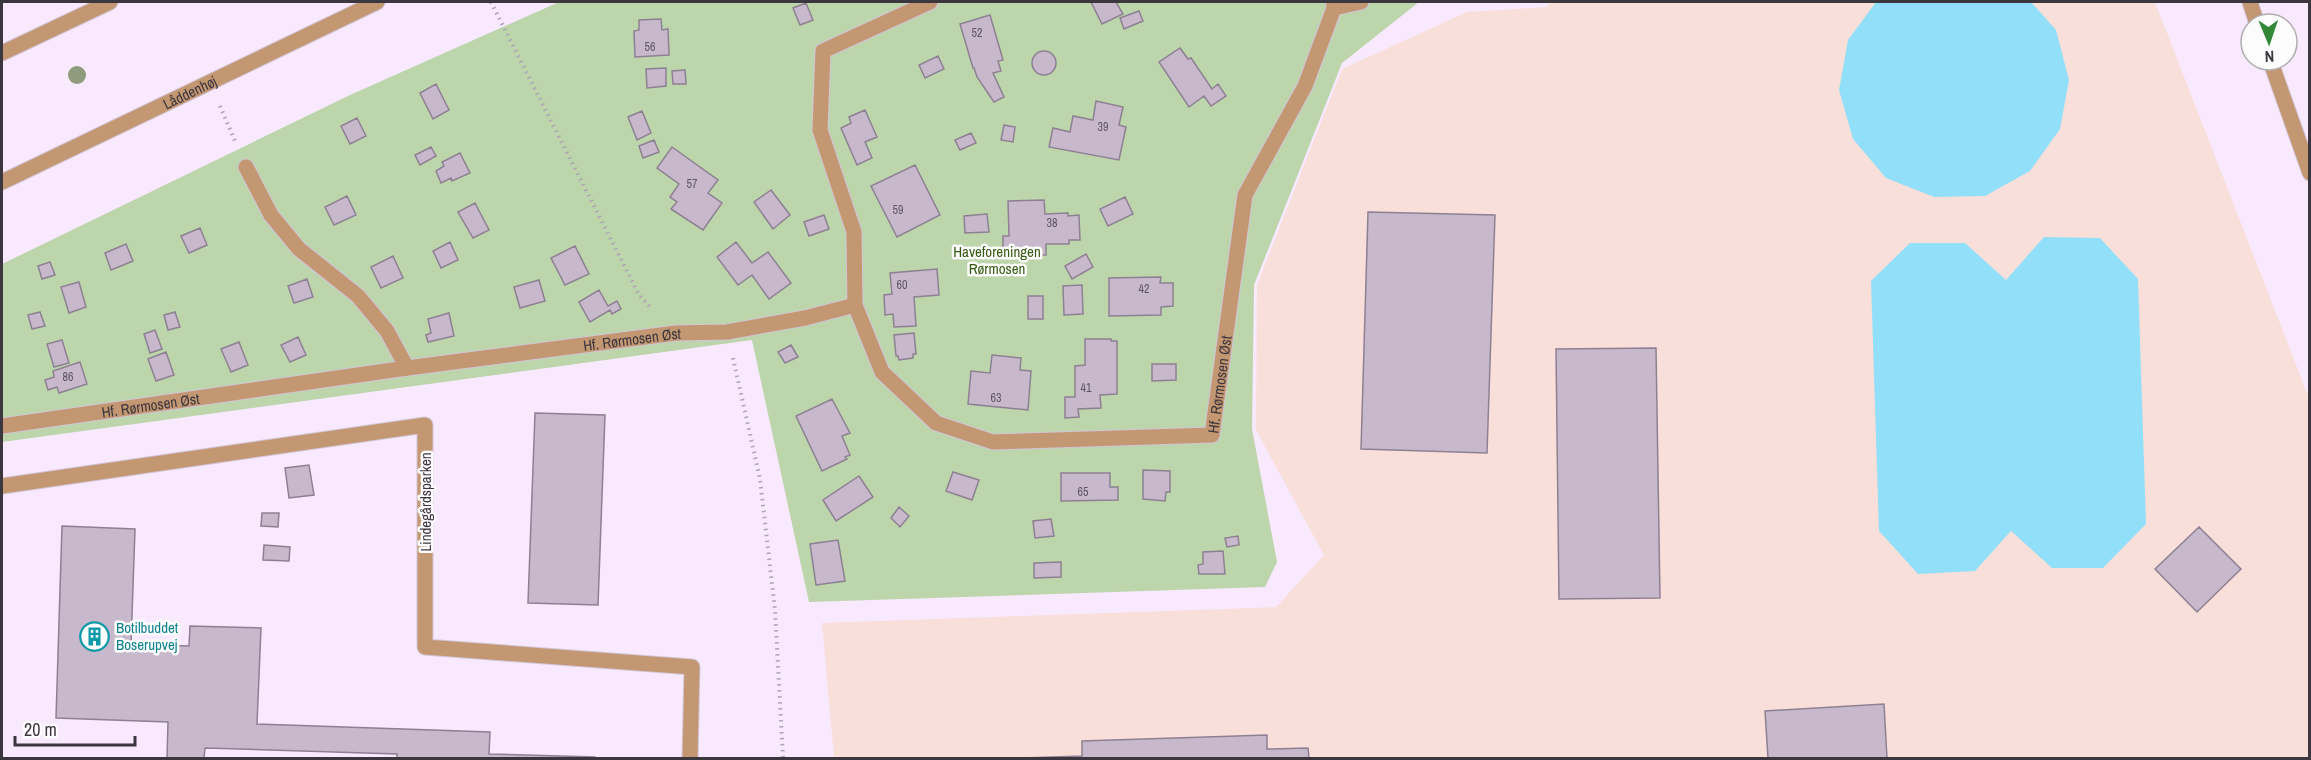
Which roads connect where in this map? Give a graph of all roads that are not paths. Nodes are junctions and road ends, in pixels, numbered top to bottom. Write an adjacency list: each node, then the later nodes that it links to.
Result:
1 (110, 2): 6 (street)
2 (377, 2): 10 (street, Låddenhøj)
3 (930, 2): 11 (street, Hf. Rørmosen Øst)
4 (1361, 2): 5 (street)
5 (1334, 5): 11 (street, Hf. Rørmosen Øst)
6 (2, 52)
7 (2274, 72): 9 (street)
8 (246, 167): 12 (street)
9 (2310, 173)
10 (2, 182)
11 (855, 305): 12 (street, Hf. Rørmosen Øst)
12 (407, 368): 13 (street, Hf. Rørmosen Øst)
13 (2, 426)
14 (2, 486): 15 (street, Lindegårdsparken)
15 (690, 759)

